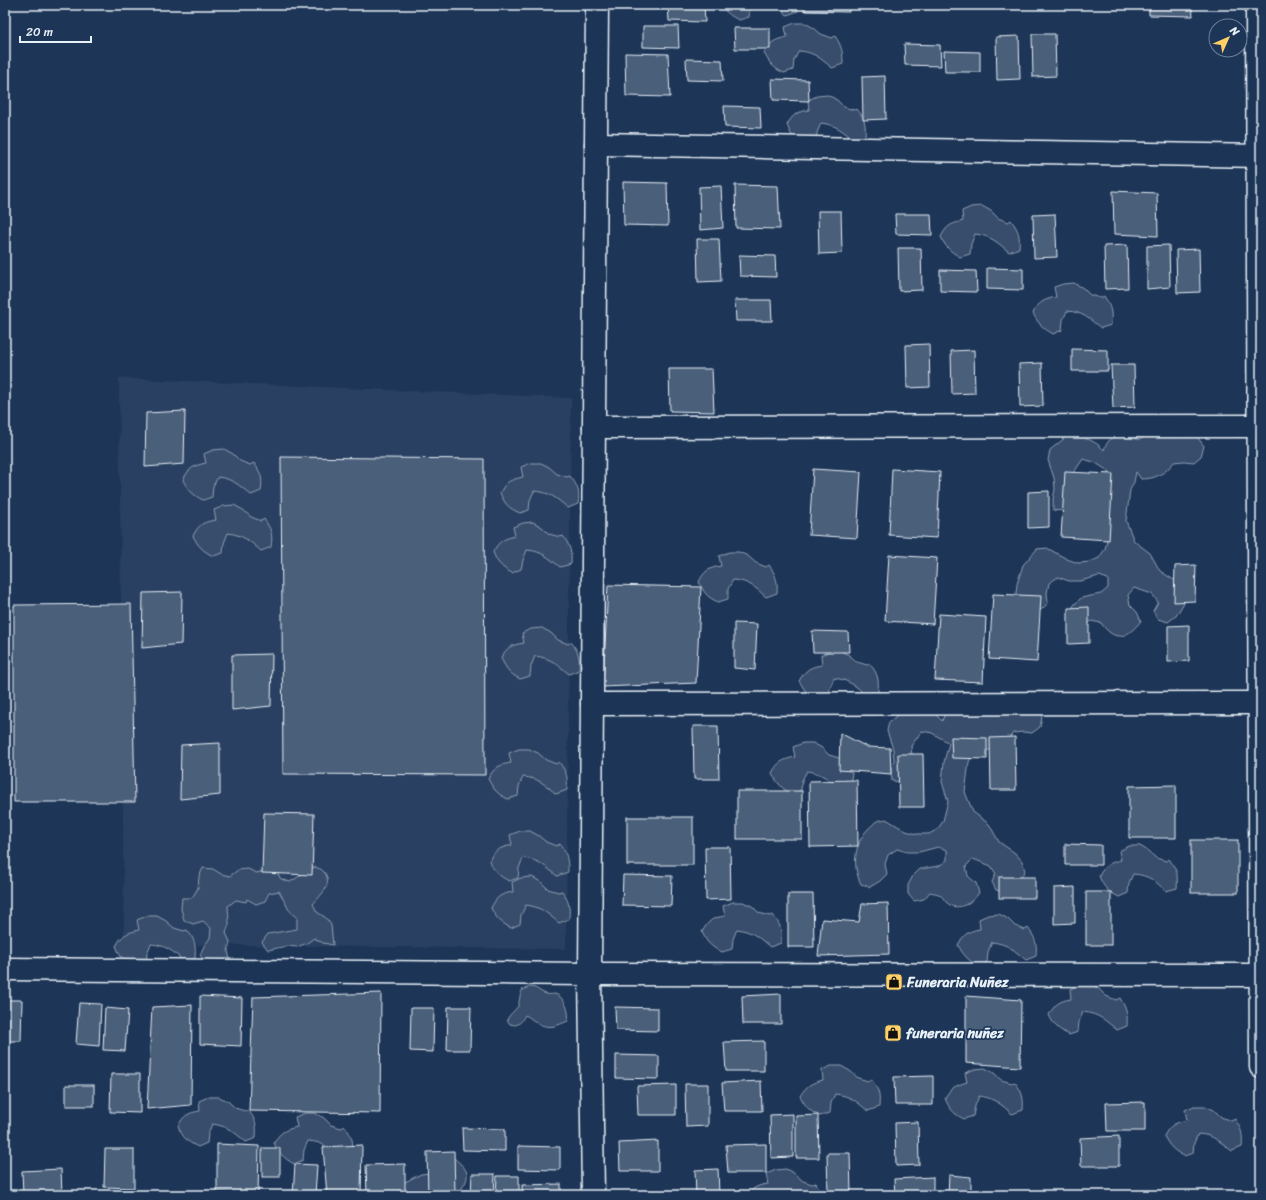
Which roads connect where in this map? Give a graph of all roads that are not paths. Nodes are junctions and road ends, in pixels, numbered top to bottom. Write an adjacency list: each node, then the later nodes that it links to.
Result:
1 (597, 5): 3 (street)
2 (1258, 5): 4 (street)
3 (596, 144): 4 (street); 6 (street)
4 (1259, 156): 5 (street)
5 (1260, 426): 6 (street); 7 (street)
6 (594, 427): 8 (street)
7 (1260, 703): 8 (street); 11 (street)
8 (592, 704): 10 (street)
9 (5, 969): 10 (street)
10 (590, 974): 11 (street); 13 (street)
11 (1260, 975): 12 (street)
12 (1261, 1067)
13 (593, 1195)

